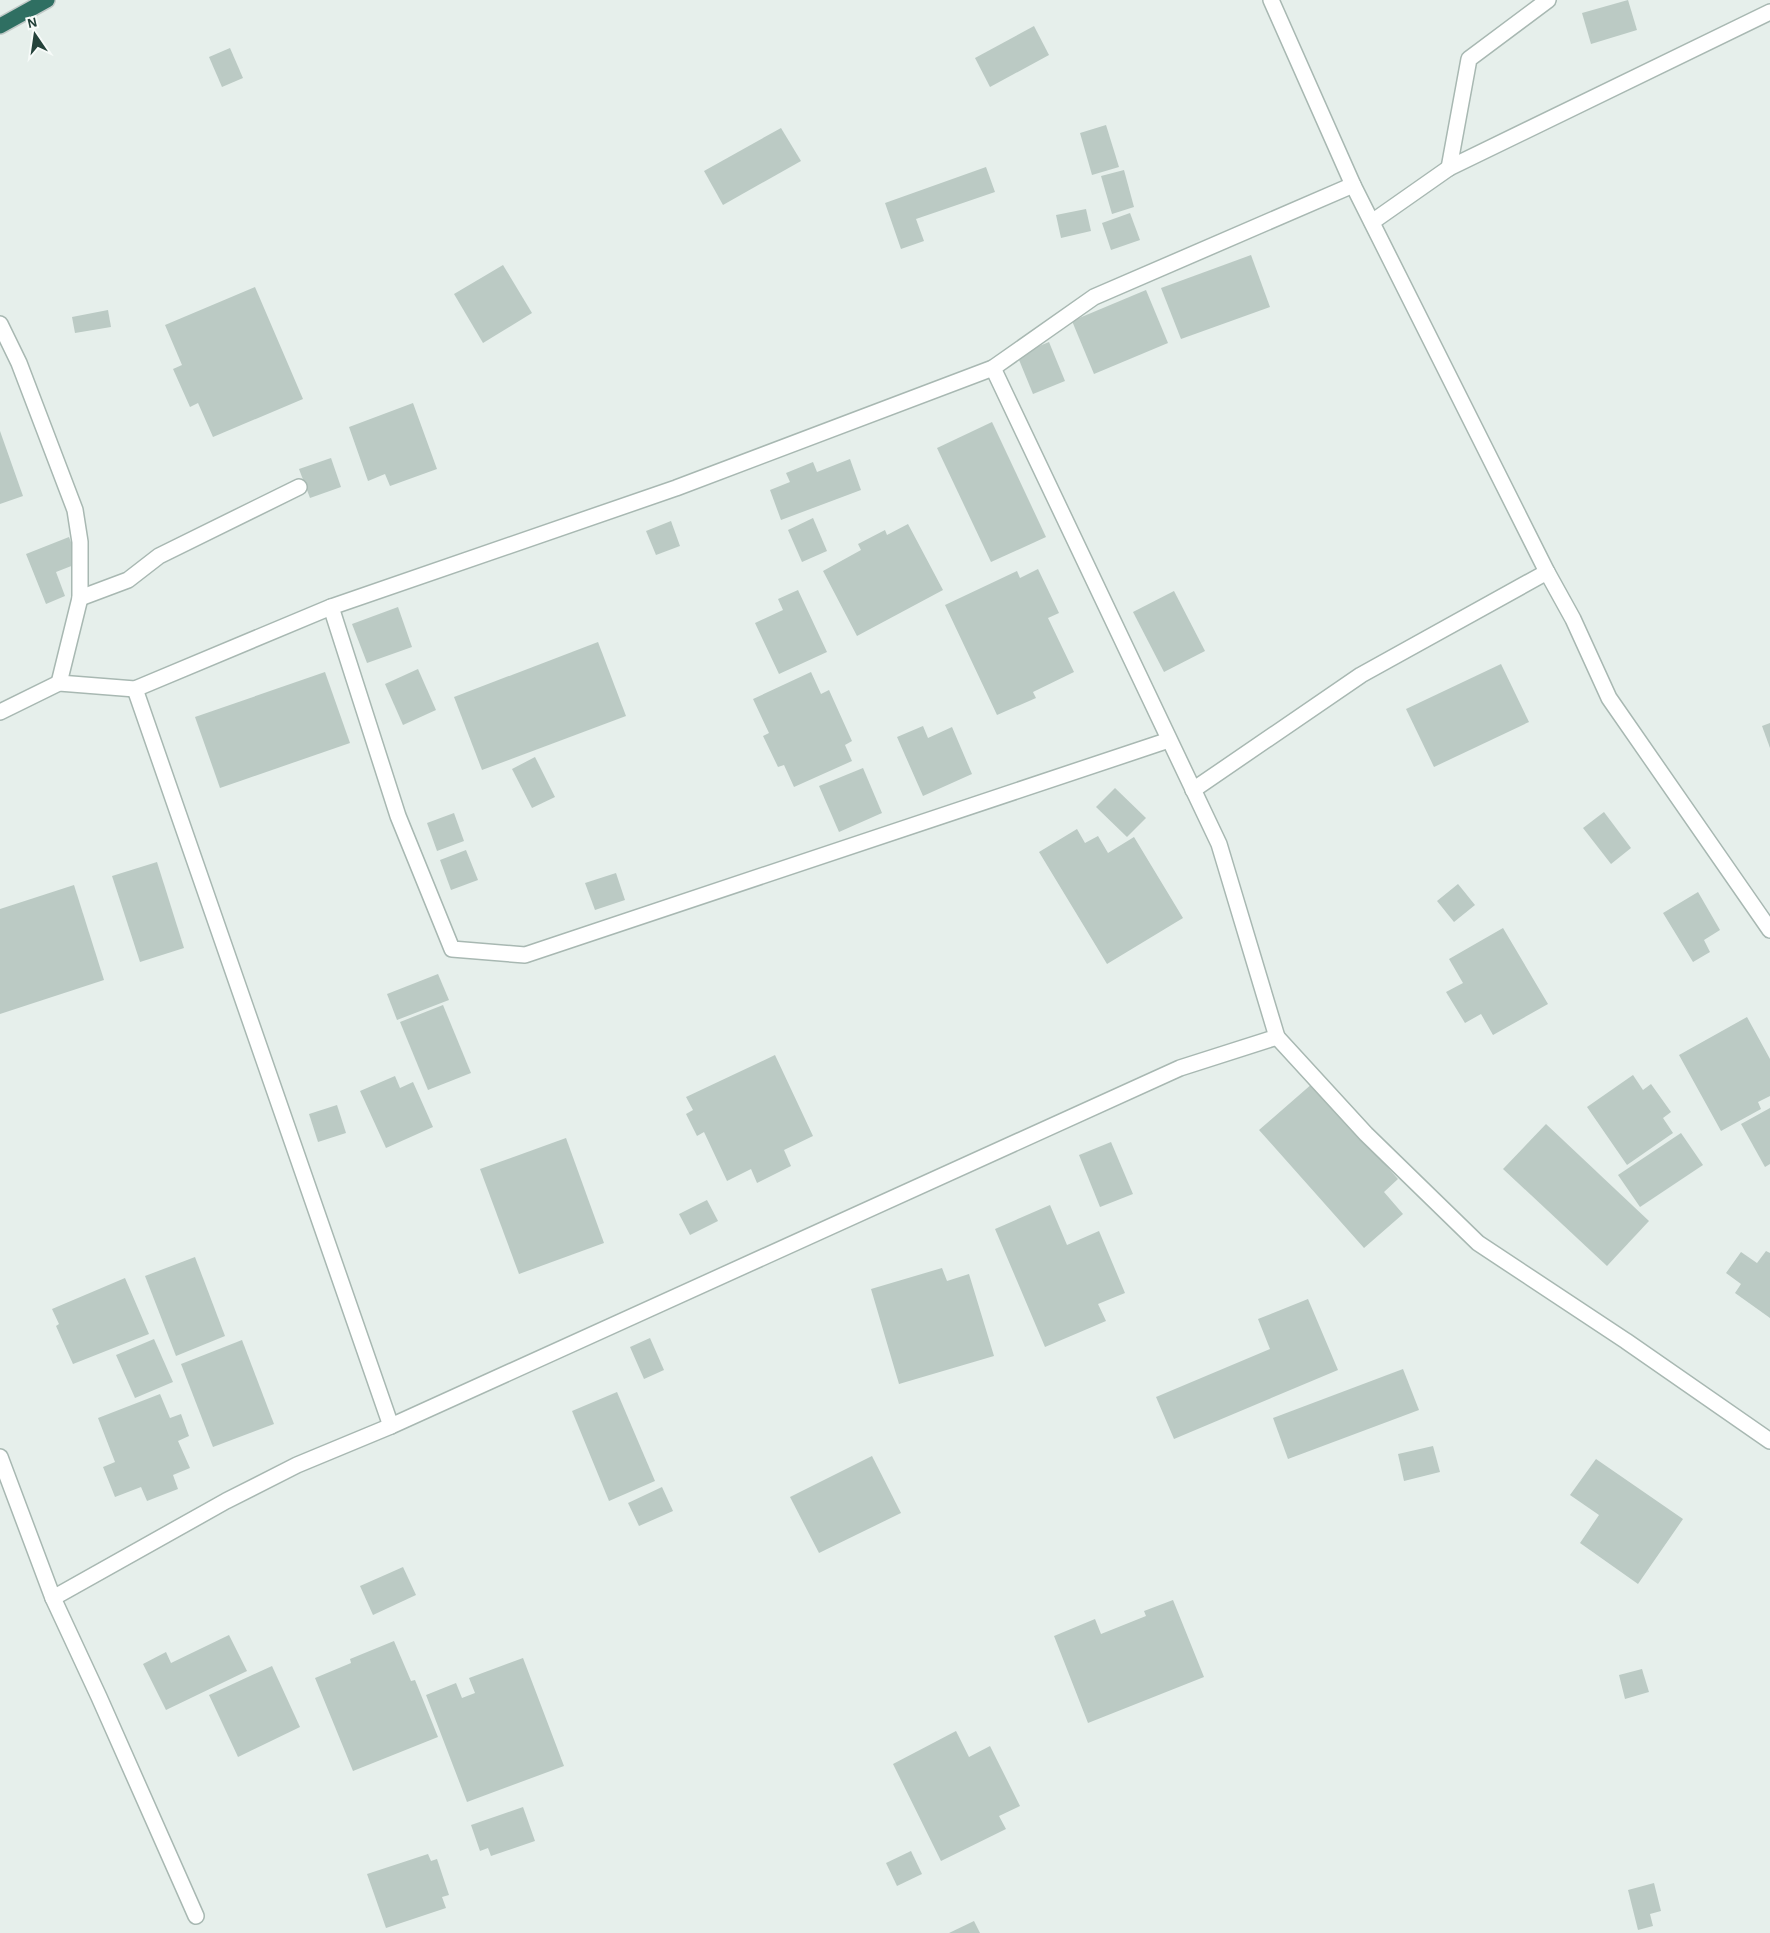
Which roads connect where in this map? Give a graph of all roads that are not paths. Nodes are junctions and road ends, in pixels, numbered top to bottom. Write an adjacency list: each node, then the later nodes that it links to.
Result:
1 (47, 0): 5 (highway)
2 (1271, 0): 7 (street)
3 (1548, 0): 6 (street)
4 (1770, 12): 6 (street)
5 (0, 26)
6 (1449, 168): 8 (street)
7 (1353, 185): 8 (street); 10 (street)
8 (1372, 222): 12 (street)
9 (0, 324): 13 (street)
10 (993, 368): 14 (street); 18 (street)
11 (299, 487): 13 (street)
12 (1547, 572): 19 (street); 20 (street)
13 (80, 598): 15 (street)
14 (331, 607): 16 (street); 18 (street)
15 (59, 683): 16 (street); 17 (street)
16 (135, 689): 22 (street)
17 (0, 712)
18 (1169, 740): 19 (street)
19 (1193, 790): 21 (street)
20 (1770, 930)
21 (1277, 1037): 22 (street); 23 (street)
22 (391, 1426): 25 (street)
23 (1770, 1441)
24 (0, 1457): 25 (street)
25 (53, 1598): 26 (street)
26 (196, 1916)

